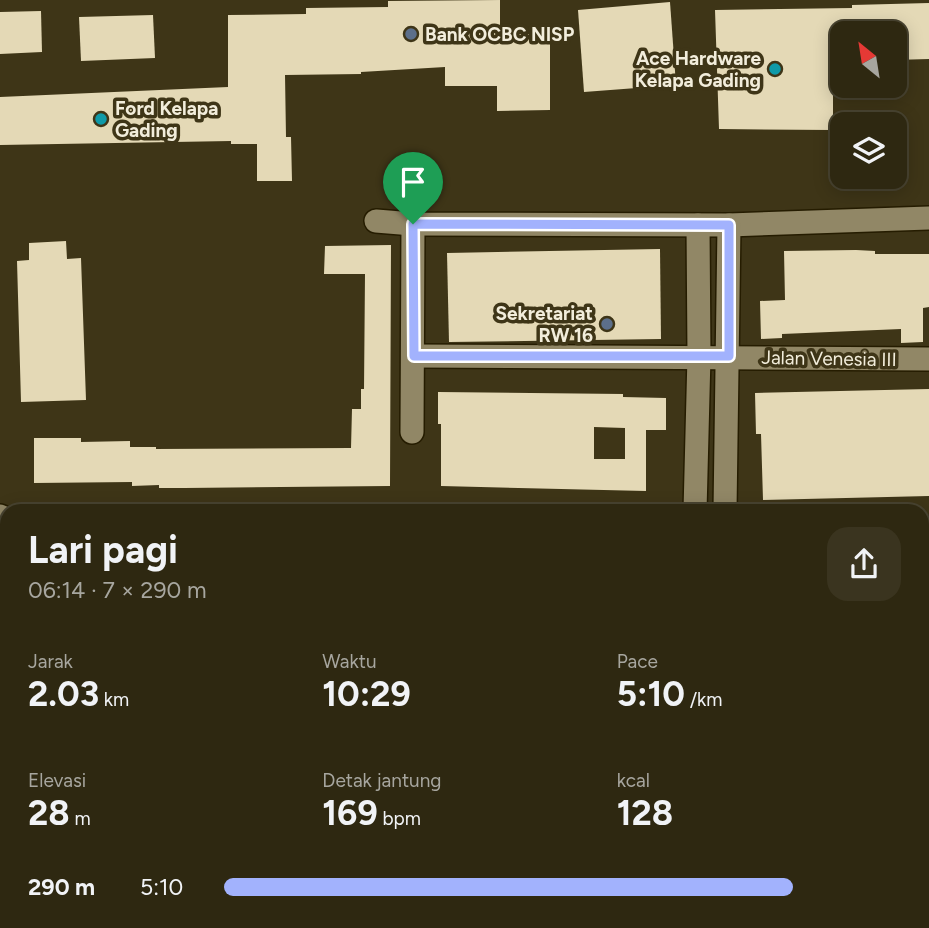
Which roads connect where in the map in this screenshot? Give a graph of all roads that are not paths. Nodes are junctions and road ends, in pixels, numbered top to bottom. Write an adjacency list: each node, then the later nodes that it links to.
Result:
1 (929, 218): 5 (street)
2 (376, 221): 3 (street)
3 (413, 224): 4 (street); 6 (street)
4 (698, 225): 5 (street); 7 (street)
5 (729, 225): 8 (street)
6 (414, 356): 7 (street, Jalan Venesia III); 10 (street)
7 (699, 356): 8 (street, Jalan Venesia III); 11 (street)
8 (729, 356): 9 (street, Jalan Venesia III); 12 (street)
9 (929, 359)
10 (412, 432)
11 (695, 504)
12 (726, 504)

